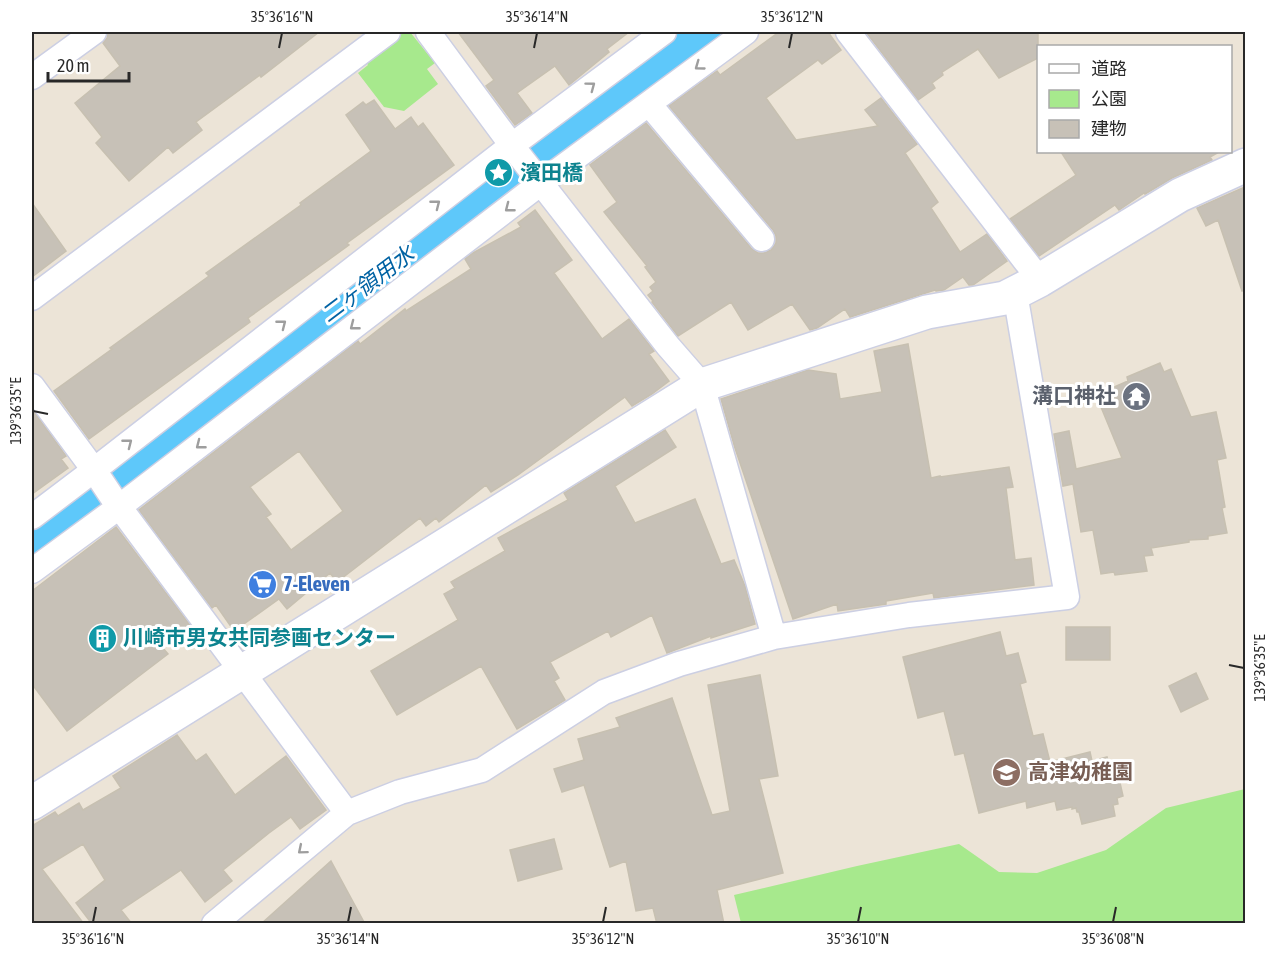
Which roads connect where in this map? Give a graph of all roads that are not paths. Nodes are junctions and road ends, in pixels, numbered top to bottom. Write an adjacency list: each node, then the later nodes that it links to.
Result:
1 (94, 32): 7 (street)
2 (388, 32): 14 (street)
3 (428, 32): 9 (street)
4 (664, 32): 9 (street, one-way to 4)
5 (746, 32): 8 (street, one-way to 8)
6 (848, 32): 13 (street)
7 (32, 77)
8 (649, 104): 11 (street); 12 (street)
9 (515, 151): 11 (street); 17 (street, one-way to 9)
10 (1245, 165): 13 (street)
11 (538, 179): 15 (street); 17 (street, one-way to 17)
12 (762, 239)
13 (1027, 286): 15 (street); 20 (street)
14 (32, 298)
15 (702, 385): 20 (street); 21 (street)
16 (32, 386): 17 (street)
17 (106, 488): 18 (street); 19 (street); 21 (street)
18 (32, 517)
19 (32, 571)
20 (774, 638): 23 (street)
21 (242, 671): 22 (street); 23 (street)
22 (32, 803)
23 (347, 813): 24 (street, one-way to 24)
24 (214, 924)

